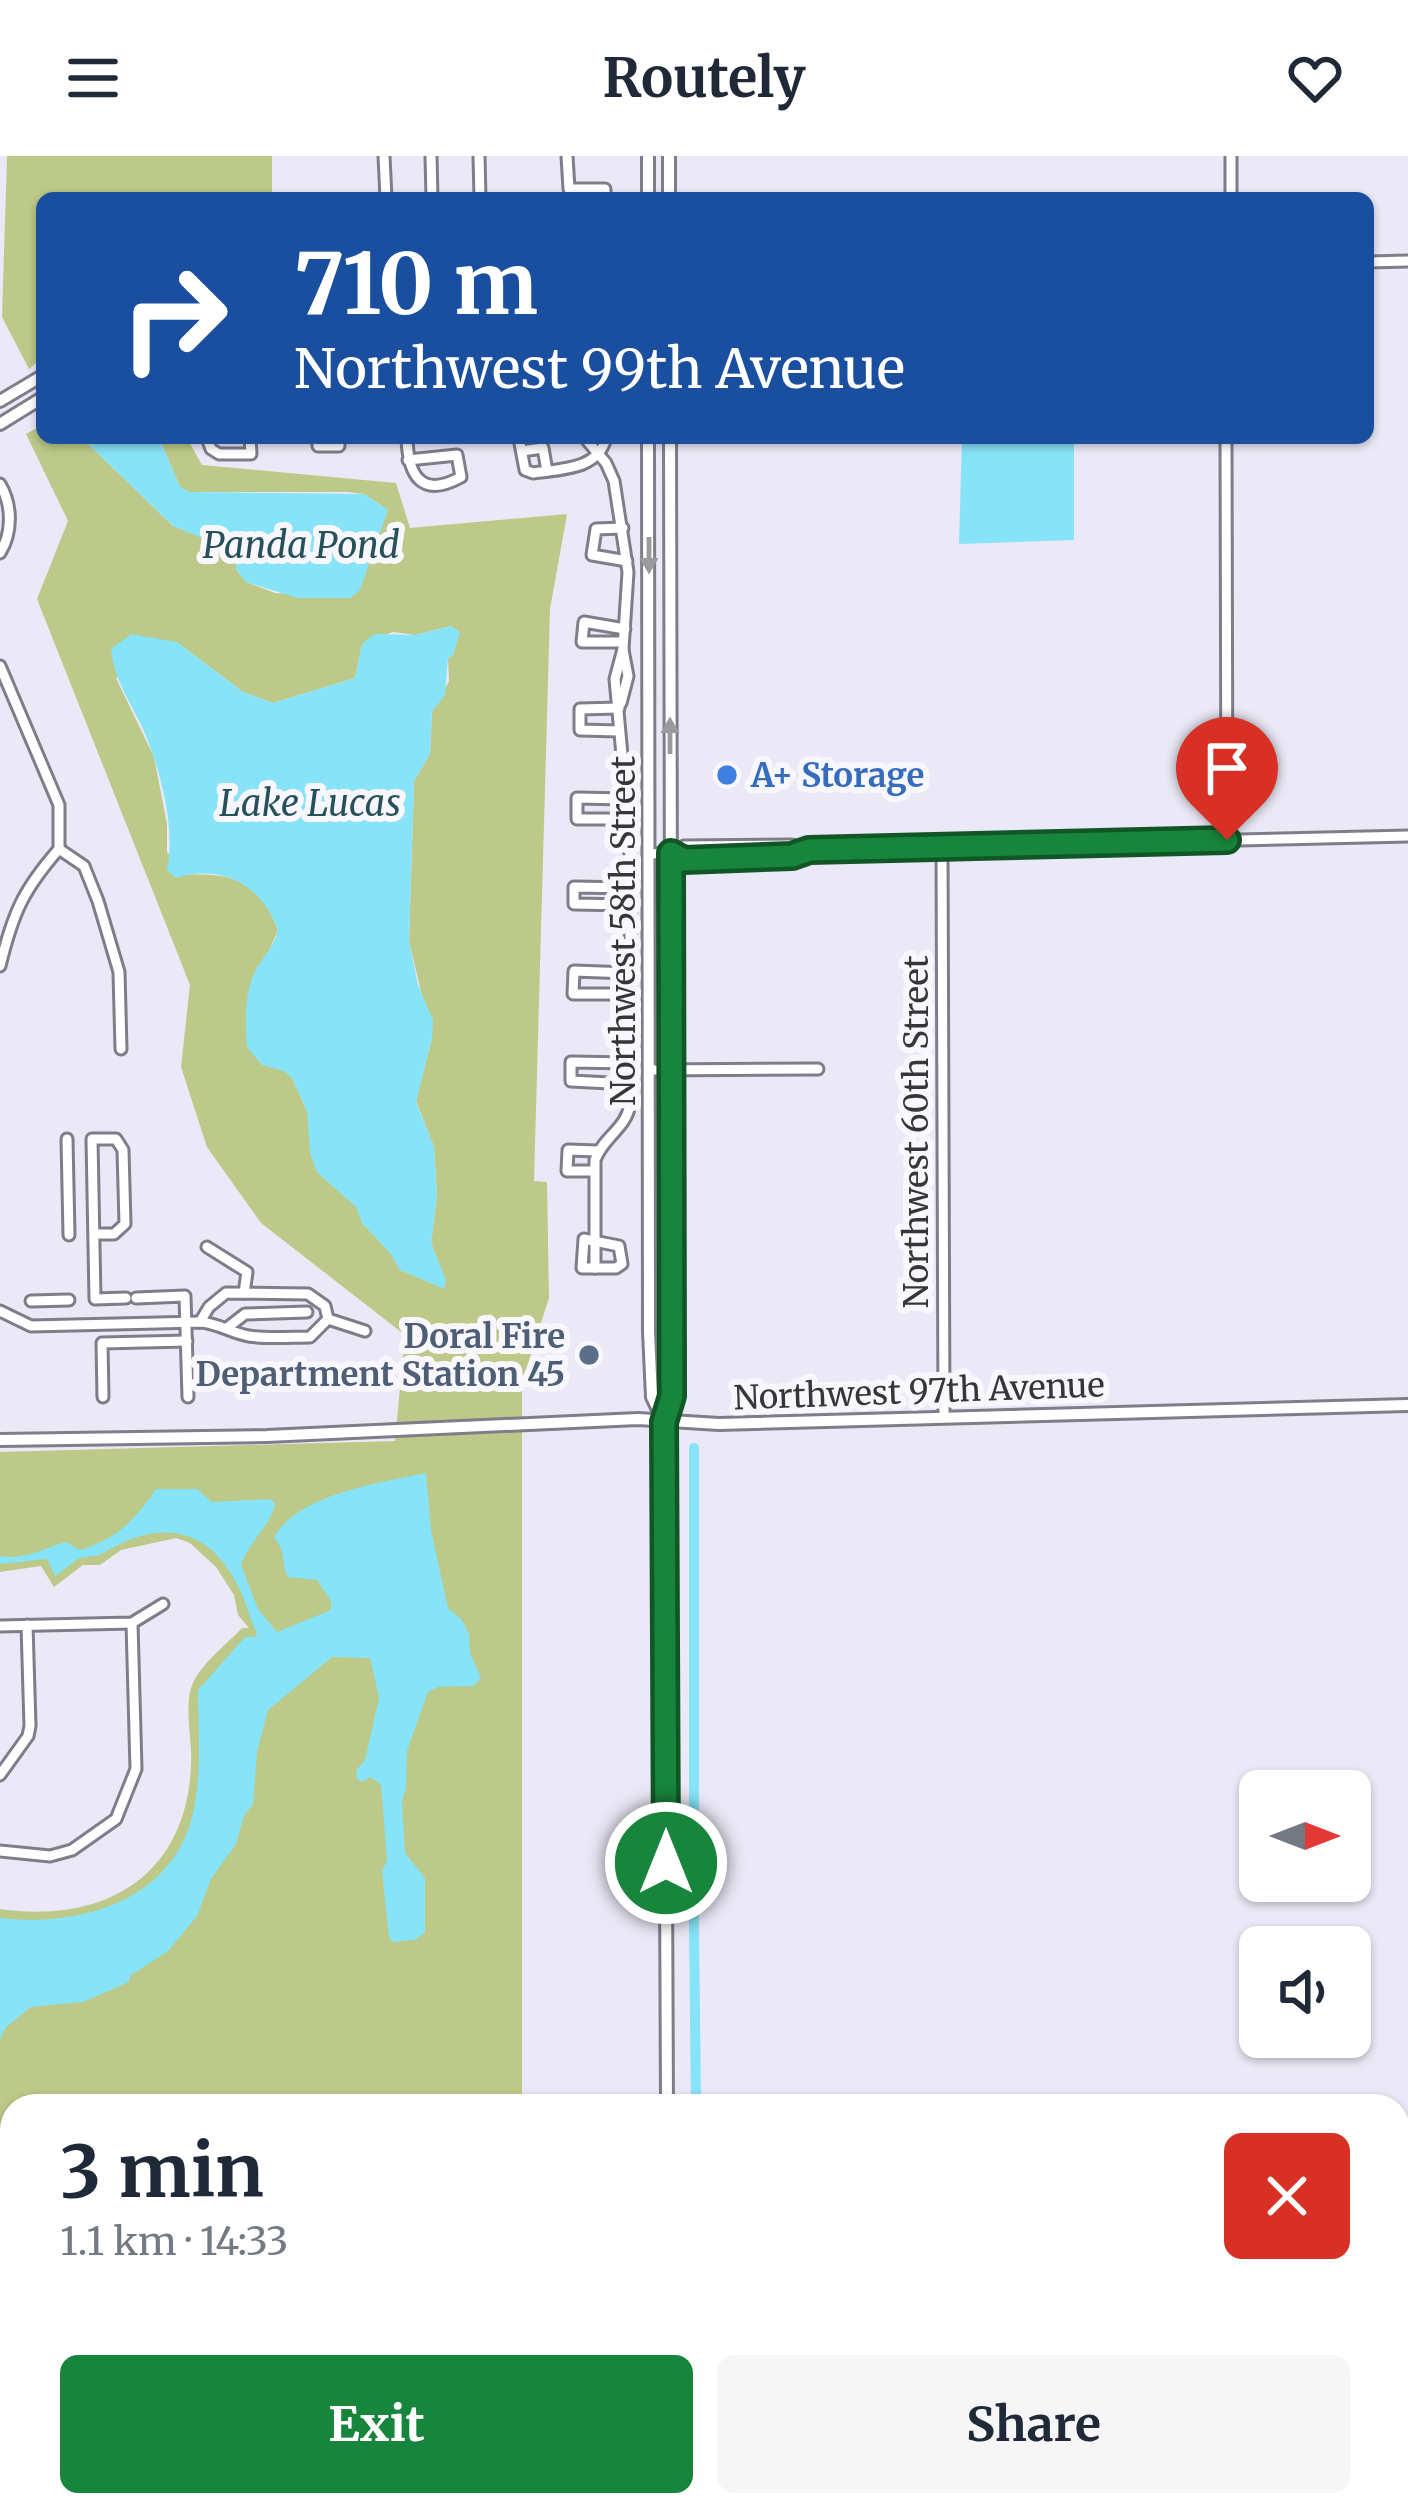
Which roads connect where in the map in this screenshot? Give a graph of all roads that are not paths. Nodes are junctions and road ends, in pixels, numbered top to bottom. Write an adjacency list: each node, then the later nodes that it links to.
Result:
1 (384, 156): 8 (street)
2 (431, 156): 9 (street)
3 (479, 156): 10 (street)
4 (567, 156): 11 (street)
5 (648, 156): 12 (street)
6 (669, 156): 13 (street)
7 (1231, 156): 14 (street)
8 (386, 192)
9 (432, 192)
10 (480, 192)
11 (604, 192)
12 (648, 192)
13 (669, 192)
14 (1231, 192)
15 (1408, 261): 16 (street)
16 (1374, 262)
17 (36, 380): 18 (street)
18 (0, 401)
19 (36, 402): 20 (street)
20 (0, 424)
21 (209, 444): 22 (street)
22 (250, 444)
23 (407, 444): 32 (street)
24 (520, 444): 30 (street)
25 (590, 444): 31 (street)
26 (603, 444): 31 (street)
27 (648, 444): 51 (street, Northwest 58th Street, one-way to 51)
28 (670, 444): 50 (street, Northwest 58th Street, one-way to 28)
29 (1226, 444): 47 (street)
30 (522, 451): 33 (street); 33 (street)
31 (599, 454): 33 (street); 36 (street)
32 (408, 460): 32 (street)
33 (548, 471)
34 (0, 484): 35 (street)
35 (5, 519): 37 (street)
36 (623, 528): 38 (street); 38 (street)
37 (0, 553)
38 (627, 561): 39 (street)
39 (625, 628): 40 (street); 40 (street)
40 (623, 646): 42 (street)
41 (0, 666): 49 (street)
42 (619, 708): 43 (street); 43 (street)
43 (620, 731): 44 (street)
44 (626, 799): 45 (street); 45 (street)
45 (628, 819): 52 (street)
46 (1408, 836): 47 (street)
47 (1227, 840): 48 (street)
48 (942, 847): 50 (street); 86 (street, Northwest 60th Street)
49 (59, 849): 54 (street); 57 (street)
50 (671, 853): 51 (street); 61 (street, Northwest 58th Street)
51 (650, 854): 60 (street, Northwest 58th Street)
52 (630, 888): 53 (street); 53 (street)
53 (629, 905): 55 (street)
54 (1, 963)
55 (629, 974): 56 (street); 56 (street)
56 (630, 994): 58 (street)
57 (121, 1049)
58 (630, 1063): 62 (street); 62 (street)
59 (818, 1069): 61 (street)
60 (651, 1070): 61 (street); 87 (street, Northwest 58th Street)
61 (672, 1070): 87 (street, Northwest 58th Street)
62 (630, 1084): 64 (street)
63 (67, 1139): 66 (street)
64 (598, 1151): 65 (street); 65 (street)
65 (594, 1172): 68 (street)
66 (69, 1234)
67 (94, 1234): 67 (street); 71 (street)
68 (595, 1241): 68 (street)
69 (207, 1247): 70 (street)
70 (244, 1293): 76 (street); 77 (street)
71 (95, 1299): 78 (street); 79 (street)
72 (69, 1300): 73 (street)
73 (31, 1301)
74 (0, 1311): 79 (street)
75 (307, 1312): 80 (street)
76 (328, 1318): 80 (street); 81 (street)
77 (200, 1322): 78 (street); 80 (street)
78 (186, 1323): 79 (street); 82 (street)
79 (96, 1325)
80 (227, 1328)
81 (365, 1331)
82 (187, 1341): 83 (street); 84 (street)
83 (103, 1396)
84 (188, 1396)
85 (1408, 1405): 86 (street, Northwest 97th Avenue)
86 (944, 1416): 87 (street, Northwest 97th Avenue)
87 (664, 1422): 88 (street, Northwest 97th Avenue); 95 (street, Northwest 58th Street)
88 (0, 1440)
89 (164, 1604): 90 (street)
90 (132, 1623): 91 (street); 94 (street)
91 (27, 1625): 92 (street); 93 (street)
92 (0, 1626)
93 (0, 1775)
94 (0, 1851)
95 (667, 2094)

